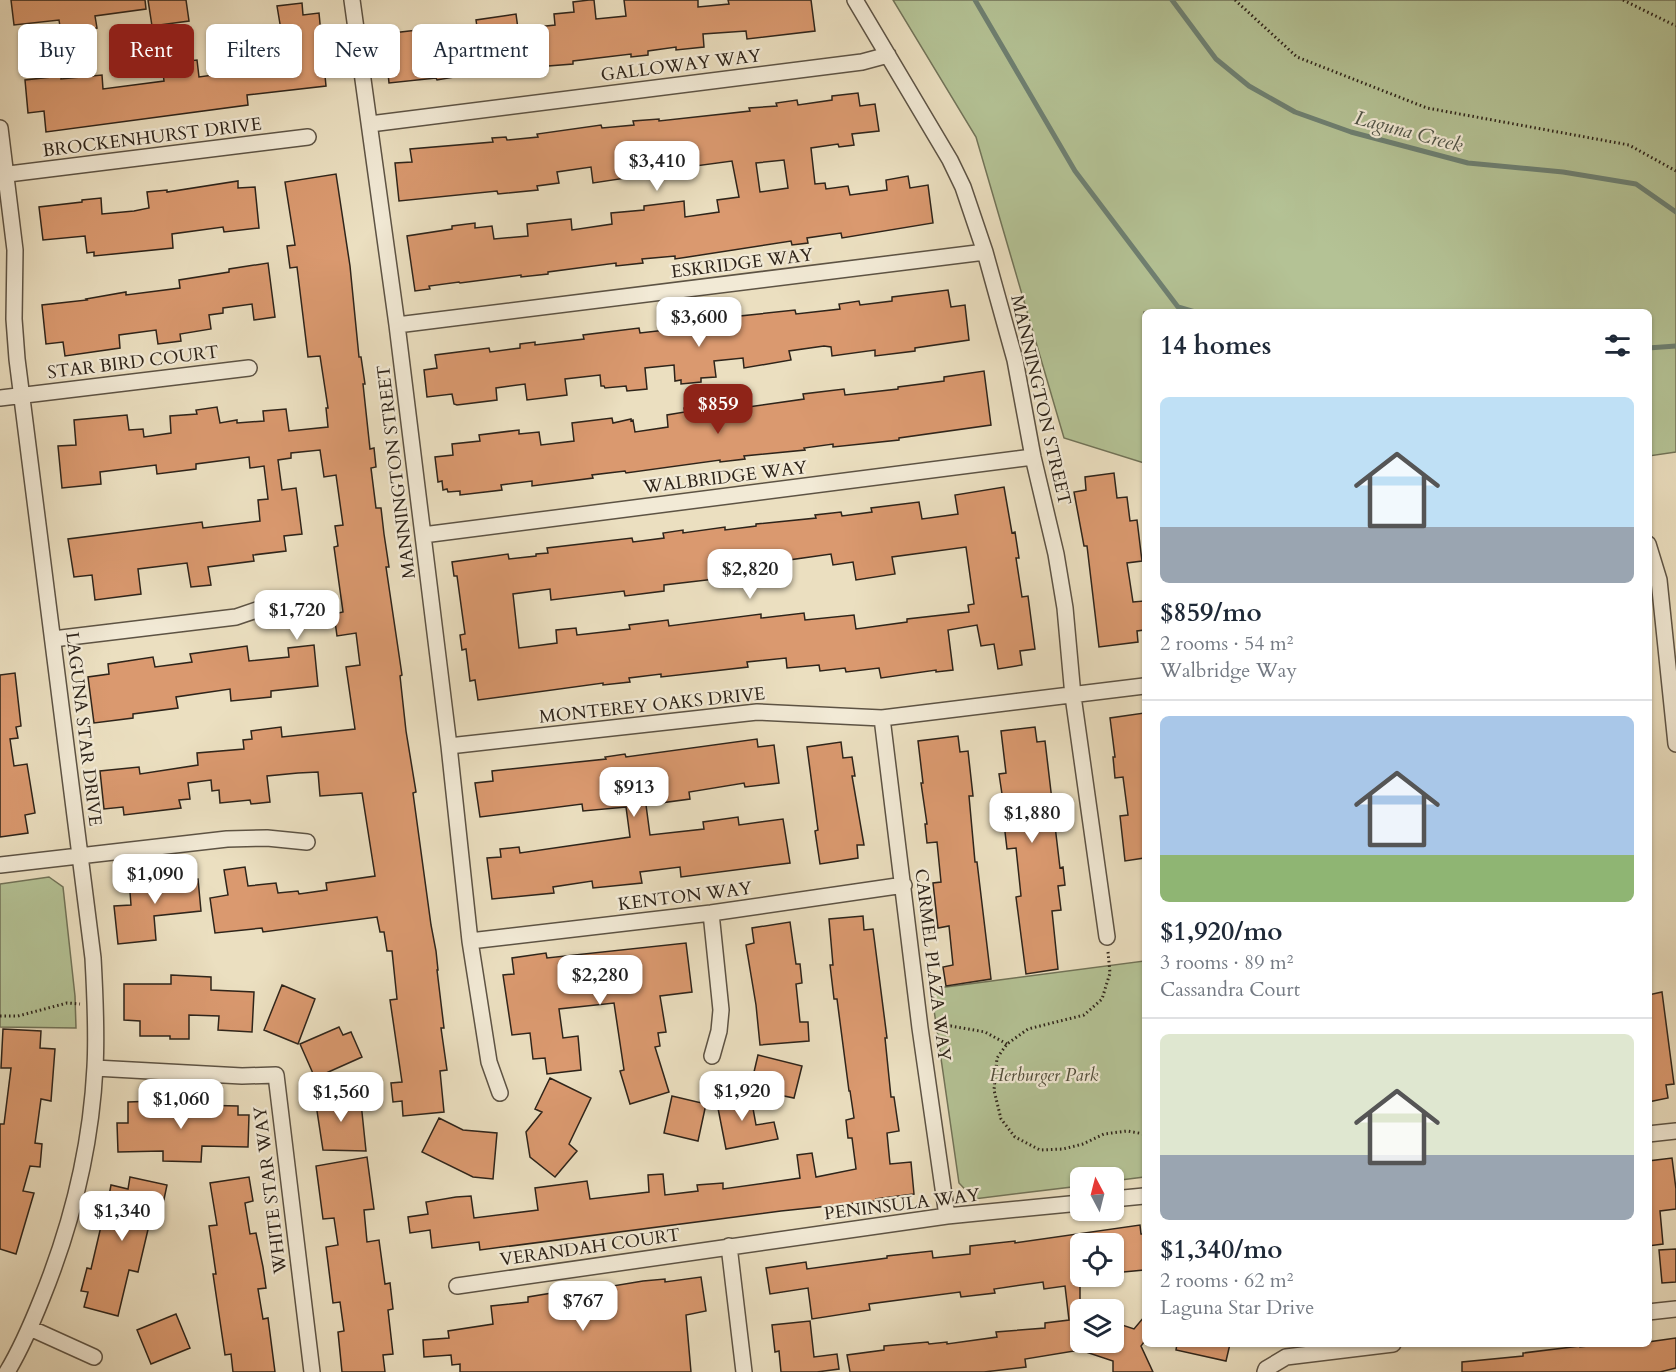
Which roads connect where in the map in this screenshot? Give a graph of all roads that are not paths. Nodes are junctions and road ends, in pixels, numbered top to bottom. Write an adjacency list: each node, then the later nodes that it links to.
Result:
1 (352, 0): 4 (street, MANNINGTON STREET)
2 (855, 0): 3 (street, MANNINGTON STREET)
3 (888, 55): 4 (street, GALLOWAY WAY); 8 (street, MANNINGTON STREET)
4 (370, 124): 9 (street, MANNINGTON STREET)
5 (0, 128): 7 (street, LAGUNA STAR DRIVE)
6 (308, 137): 7 (street, BROCKENHURST DRIVE)
7 (3, 175): 11 (street, LAGUNA STAR DRIVE)
8 (985, 252): 9 (street, ESKRIDGE WAY); 13 (street, MANNINGTON STREET)
9 (397, 325): 14 (street, MANNINGTON STREET)
10 (249, 368): 11 (street, STAR BIRD COURT)
11 (21, 396): 12 (street, STAR BIRD COURT); 18 (street, LAGUNA STAR DRIVE)
12 (0, 399)
13 (1033, 457): 14 (street, WALBRIDGE WAY); 20 (street, MANNINGTON STREET)
14 (423, 535): 23 (street, MANNINGTON STREET)
15 (1652, 557): 17 (street)
16 (277, 603): 18 (street)
17 (1656, 615): 22 (street)
18 (53, 639): 25 (street, LAGUNA STAR DRIVE)
19 (1142, 686): 20 (street, MONTEREY OAKS DRIVE)
20 (1073, 696): 21 (street, MONTEREY OAKS DRIVE); 29 (street, MANNINGTON STREET)
21 (882, 718): 23 (street, MONTEREY OAKS DRIVE); 27 (street, CARMEL PLAZA WAY)
22 (1676, 744)
23 (449, 746): 30 (street, MANNINGTON STREET)
24 (307, 842): 25 (street)
25 (80, 856): 26 (street); 32 (street, LAGUNA STAR DRIVE)
26 (0, 865)
27 (904, 885): 28 (street, KENTON WAY); 39 (street, CARMEL PLAZA WAY)
28 (711, 913): 30 (street, KENTON WAY); 31 (street)
29 (1107, 937)
30 (470, 941): 33 (street, MANNINGTON STREET)
31 (712, 1056)
32 (95, 1068): 44 (street, LAGUNA STAR DRIVE); 48 (street, WHITE STAR WAY)
33 (500, 1093)
34 (1676, 1131): 35 (street)
35 (1652, 1134)
36 (1142, 1196): 37 (street)
37 (1124, 1198)
38 (1070, 1204): 39 (street, PENINSULA WAY)
39 (947, 1216): 40 (street, PENINSULA WAY)
40 (729, 1246): 41 (street, VERANDAH COURT); 49 (street)
41 (457, 1286)
42 (1676, 1309): 43 (street)
43 (1652, 1312)
44 (30, 1328): 46 (street); 47 (street, LAGUNA STAR DRIVE)
45 (1368, 1347): 50 (street)
46 (94, 1357)
47 (7, 1372)
48 (312, 1372)
49 (744, 1372)
50 (1265, 1372)

